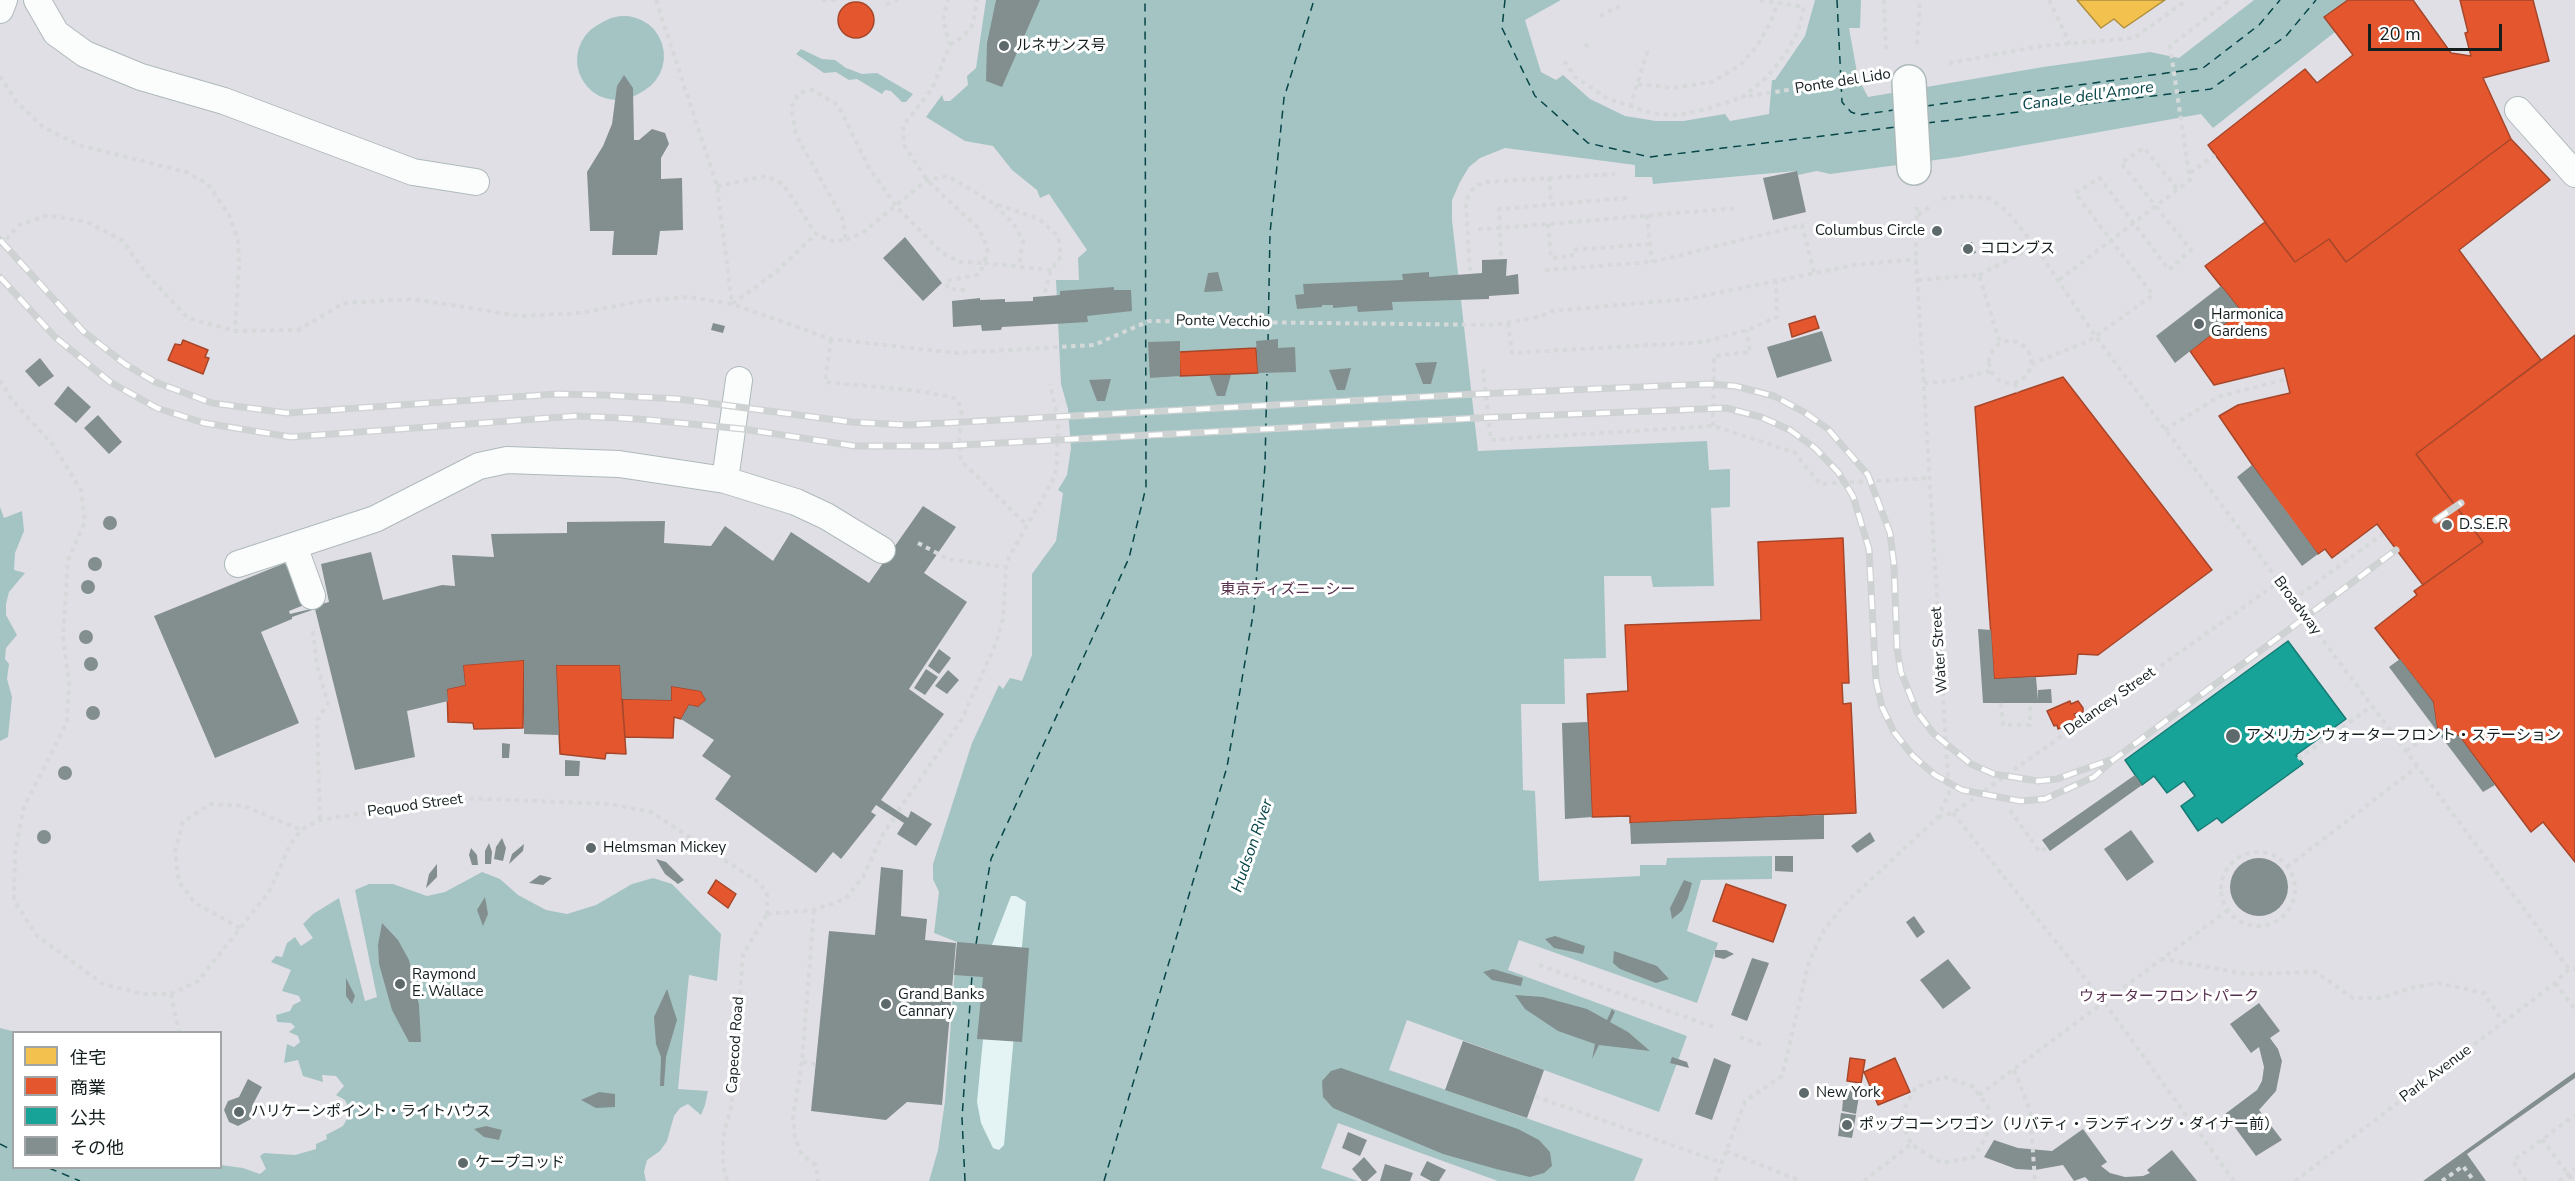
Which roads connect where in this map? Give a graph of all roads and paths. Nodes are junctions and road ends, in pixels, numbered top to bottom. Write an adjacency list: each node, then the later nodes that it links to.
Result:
1 (4, 0): 17 (lane)
2 (37, 0): 40 (lane)
3 (656, 0): 41 (path)
4 (822, 0): 5 (path)
5 (836, 0)
6 (898, 0): 15 (path)
7 (948, 0): 21 (path)
8 (977, 0): 21 (path)
9 (1760, 0): 14 (path)
10 (1884, 0): 22 (path)
11 (2049, 0): 20 (path)
12 (2187, 0): 20 (path)
13 (2230, 0): 35 (path)
14 (1778, 3): 29 (path); 30 (path)
15 (886, 4)
16 (1621, 5): 18 (path)
17 (0, 10)
18 (1600, 16)
19 (1585, 44): 23 (path)
20 (2070, 44): 26 (path)
21 (950, 45): 39 (path)
22 (1886, 45)
23 (1590, 50)
24 (1648, 50): 29 (path)
25 (1564, 61): 31 (path)
26 (1949, 63)
27 (0, 76): 79 (path)
28 (1894, 79): 30 (path, Ponte del Lido); 34 (street)
29 (1638, 84): 31 (path)
30 (1743, 97): 31 (path)
31 (1630, 107)
32 (2518, 110): 37 (lane)
33 (2215, 155): 35 (path)
34 (1914, 168): 49 (path, Water Street)
35 (2190, 173): 42 (path)
36 (1616, 174): 38 (path)
37 (2575, 174)
38 (1549, 177): 45 (path); 68 (path)
39 (927, 180): 44 (path); 46 (path); 64 (path)
40 (476, 182)
41 (717, 186): 55 (path); 76 (path)
42 (2178, 191): 48 (path); 48 (path)
43 (1627, 198): 45 (path)
44 (993, 203): 65 (path); 66 (path)
45 (1551, 204): 53 (path)
46 (897, 207): 56 (path); 56 (path); 64 (path)
47 (1738, 208): 50 (path)
48 (2156, 208): 51 (path); 51 (path)
49 (1918, 214): 60 (path, Broadway); 62 (path, Water Street)
50 (1647, 215): 52 (path); 58 (path)
51 (2135, 223): 57 (path); 57 (path)
52 (1548, 224): 53 (path); 58 (path)
53 (1500, 228): 54 (path); 61 (path)
54 (1478, 229)
55 (816, 234): 56 (path); 76 (path)
56 (846, 240)
57 (2111, 241): 72 (path); 80 (path)
58 (1651, 244): 63 (path)
59 (0, 246): 79 (path, Ponte Vecchio)
60 (2035, 246): 70 (path); 72 (path, Broadway)
61 (1501, 258)
62 (1916, 259): 69 (path, Ponte Vecchio); 71 (path, Water Street)
63 (1652, 262): 67 (path); 69 (path)
64 (984, 263): 65 (path); 74 (path)
65 (1019, 266): 66 (path)
66 (1051, 270): 75 (path)
67 (1545, 270)
68 (1470, 271)
69 (1814, 272): 73 (path, Ponte Vecchio)
70 (1979, 275): 71 (path); 82 (path)
71 (1918, 280): 89 (path, Water Street)
72 (2059, 280): 80 (path, Broadway)
73 (1776, 282): 77 (path, Ponte Vecchio); 78 (path)
74 (965, 290)
75 (1044, 296)
76 (732, 304): 79 (path, Ponte Vecchio); 81 (path, Ponte Vecchio)
77 (1508, 323): 78 (path); 81 (path, Ponte Vecchio)
78 (1748, 330): 93 (path)
79 (235, 331)
80 (2096, 337): 83 (path); 94 (path, Broadway)
81 (831, 339): 97 (path)
82 (2000, 343): 83 (path); 85 (path)
83 (2031, 364): 90 (path)
84 (1483, 369): 93 (path)
85 (1990, 371): 89 (path); 90 (path)
86 (2286, 379): 94 (path)
87 (0, 380): 131 (path)
88 (740, 380): 96 (lane)
89 (1924, 383): 95 (path, Water Street)
90 (2015, 383): 92 (path)
91 (1050, 384): 97 (path)
92 (2018, 392)
93 (1713, 426): 95 (path)
94 (2165, 430): 103 (path, Broadway)
95 (1929, 478): 117 (path, Water Street)
96 (725, 480): 99 (lane); 100 (lane)
97 (1028, 525): 102 (path)
98 (2383, 534): 104 (path)
99 (294, 546): 101 (lane); 105 (lane)
100 (882, 550): 102 (path)
101 (238, 564)
102 (1006, 567): 114 (path)
103 (2279, 582): 104 (path, Broadway); 115 (path, Delancey Street)
104 (2293, 600): 108 (path, Broadway)
105 (312, 608): 118 (path)
106 (2030, 702): 107 (path)
107 (2001, 703)
108 (2372, 706): 110 (path, Broadway); 111 (path)
109 (2435, 729): 110 (path)
110 (2406, 751): 112 (path, Broadway)
111 (2298, 759)
112 (2417, 766): 121 (path); 128 (path, Broadway)
113 (2010, 810): 120 (path)
114 (897, 811)
115 (1953, 813): 117 (path, Delancey Street); 132 (path)
116 (895, 817): 122 (path)
117 (1938, 817): 147 (path, Water Street)
118 (320, 820): 119 (path, Pequod Street); 124 (path, Pequod Street)
119 (301, 830): 125 (path); 125 (path)
120 (2047, 847)
121 (2287, 867): 123 (path); 123 (path)
122 (814, 910): 124 (path); 139 (path)
123 (2228, 910): 126 (path)
124 (767, 915): 151 (path, Capecod Road)
125 (240, 928): 131 (path)
126 (2161, 959): 132 (path); 134 (path)
127 (1539, 965): 135 (path)
128 (2569, 969): 129 (path); 130 (path, Park Avenue)
129 (2575, 969)
130 (2554, 983): 133 (path); 134 (path, Park Avenue)
131 (171, 994): 136 (path)
132 (2104, 1002): 141 (path); 157 (path)
133 (2575, 1010)
134 (2503, 1022): 158 (path, Park Avenue)
135 (1714, 1027)
136 (179, 1031)
137 (1740, 1037): 138 (path)
138 (1765, 1046)
139 (802, 1062): 140 (path); 152 (path)
140 (816, 1064)
141 (2014, 1070): 142 (path); 156 (path)
142 (1979, 1095): 146 (path); 146 (path)
143 (1535, 1096): 148 (path)
144 (2575, 1115): 145 (path)
145 (2542, 1139): 150 (path); 161 (path)
146 (1911, 1144): 155 (path)
147 (1726, 1151): 148 (path); 154 (path)
148 (1722, 1163): 153 (path)
149 (2575, 1169): 150 (path)
150 (2568, 1174): 162 (path); 163 (path)
151 (727, 1181)
152 (818, 1181)
153 (1715, 1181)
154 (1801, 1181)
155 (1864, 1181)
156 (2035, 1181)
157 (2234, 1181)
158 (2295, 1181)
159 (2442, 1181): 160 (path)
160 (2474, 1181)
161 (2526, 1181)
162 (2559, 1181)
163 (2573, 1181)

